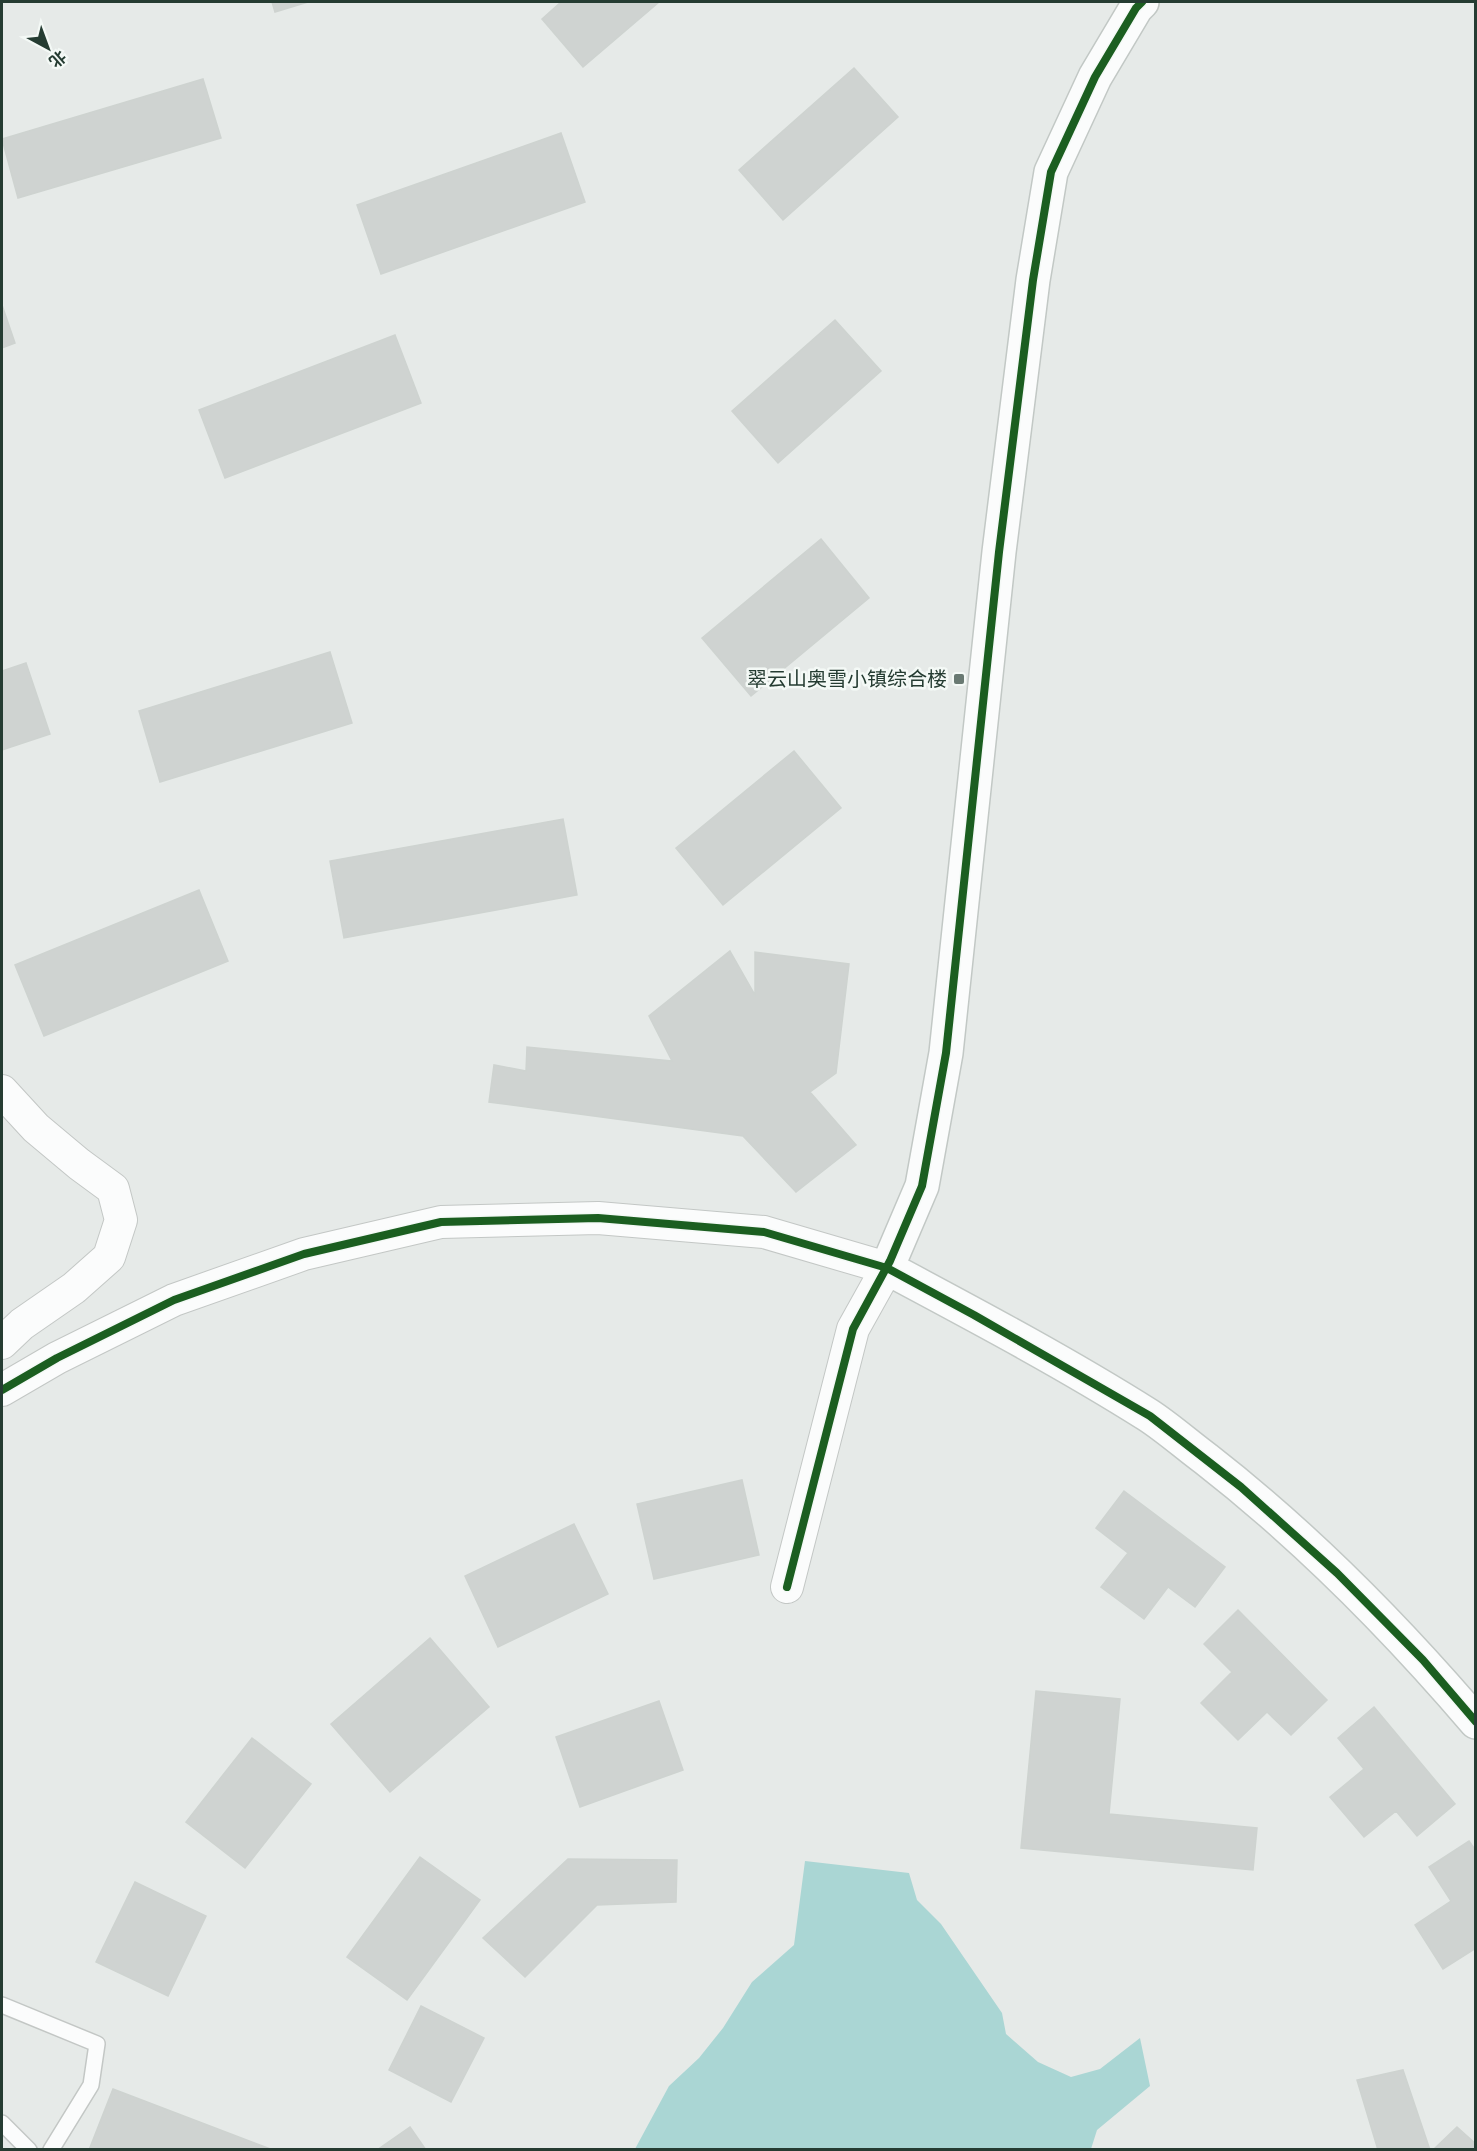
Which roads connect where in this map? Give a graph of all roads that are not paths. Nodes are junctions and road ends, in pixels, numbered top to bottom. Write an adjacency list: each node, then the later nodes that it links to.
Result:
1 (1143, 2): 3 (street)
2 (2, 1090): 4 (street)
3 (887, 1268): 5 (street); 6 (street); 7 (street)
4 (2, 1343)
5 (2, 1390)
6 (787, 1587)
7 (1476, 1722)
8 (2, 2005): 11 (lane)
9 (2, 2123): 10 (lane)
10 (30, 2150)
11 (51, 2150)

